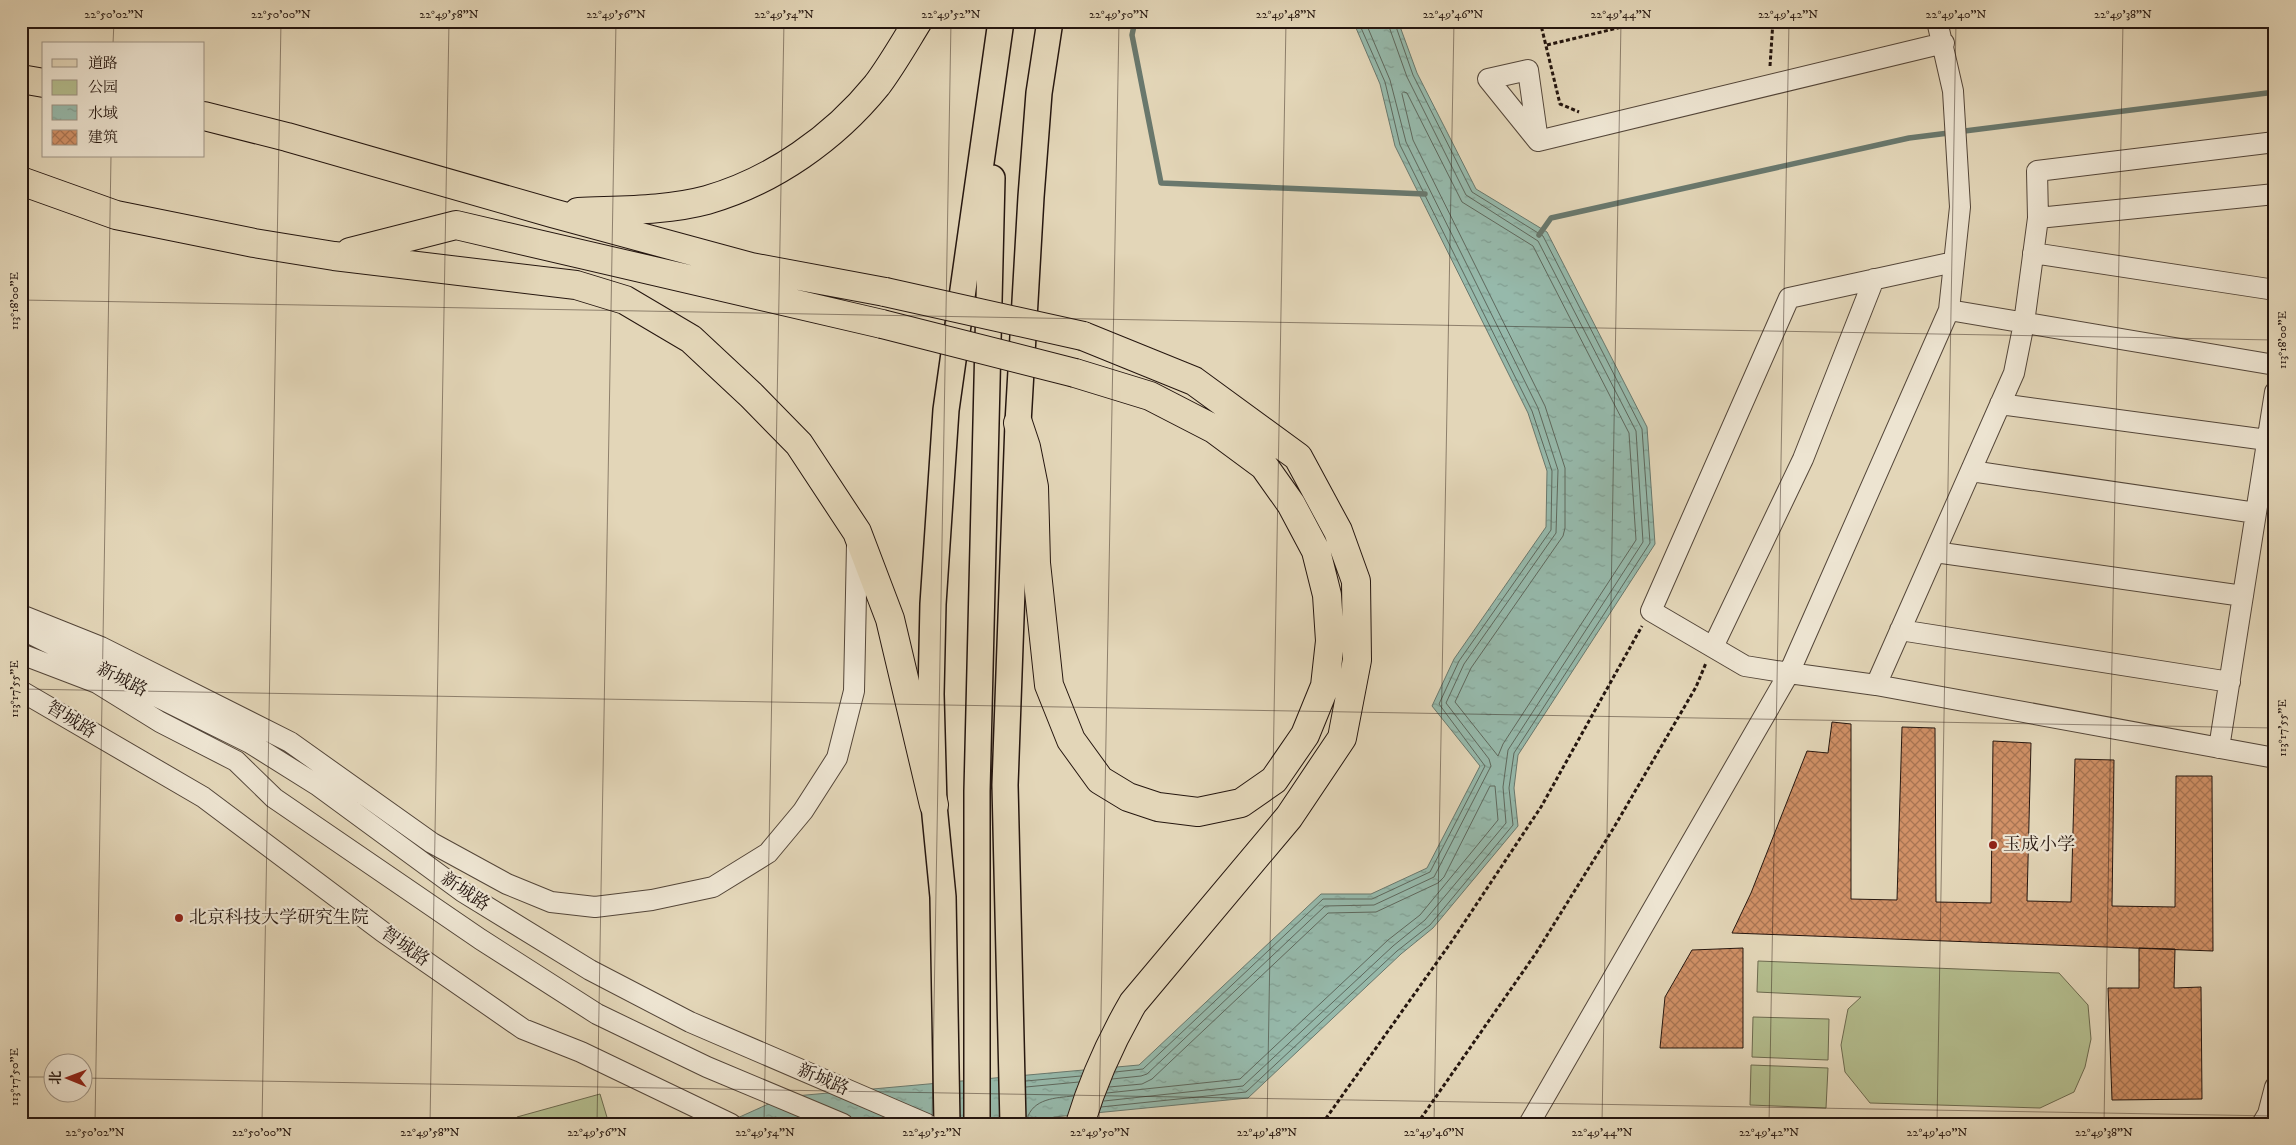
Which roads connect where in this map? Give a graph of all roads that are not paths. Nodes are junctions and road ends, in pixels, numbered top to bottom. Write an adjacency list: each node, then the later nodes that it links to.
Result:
1 (918, 21): 16 (highway)
2 (1001, 21): 46 (main road)
3 (1005, 21): 52 (main road)
4 (1050, 21): 28 (main road)
5 (1937, 21): 6 (street)
6 (1944, 43): 12 (street); 20 (street)
7 (21, 79): 8 (highway)
8 (42, 83)
9 (21, 98): 10 (highway)
10 (42, 99)
11 (205, 116): 16 (highway)
12 (1538, 141)
13 (2275, 142): 17 (street)
14 (21, 181): 19 (highway)
15 (2275, 194): 17 (street)
16 (552, 213): 54 (highway, bridge)
17 (2038, 218): 18 (street)
18 (2033, 253): 22 (street); 24 (street)
19 (334, 256): 28 (highway, bridge); 32 (highway)
20 (1954, 262): 21 (street); 23 (street)
21 (1874, 279): 38 (street); 38 (street)
22 (2275, 290)
23 (1949, 310): 24 (street); 40 (street)
24 (2024, 323): 25 (street); 27 (street)
25 (2275, 365)
26 (2275, 392): 29 (street)
27 (2000, 404): 29 (street); 30 (street)
28 (1018, 423): 53 (main road)
29 (2267, 440): 31 (street)
30 (1971, 471): 31 (street); 33 (street)
31 (2256, 513): 34 (street)
32 (857, 532): 35 (street); 46 (highway)
33 (1935, 552): 34 (street); 36 (street)
34 (2243, 596): 41 (street)
35 (21, 615)
36 (1900, 630): 41 (street); 42 (street)
37 (27, 632): 50 (street, 新城路)
38 (1713, 647): 40 (street)
39 (21, 654): 49 (street, 新城路)
40 (1789, 672): 42 (street); 55 (street)
41 (2230, 682): 44 (street)
42 (1876, 685): 44 (street)
43 (21, 691): 48 (street, 智城路)
44 (2219, 748): 45 (street)
45 (2275, 758)
46 (934, 805): 51 (main road)
47 (2275, 1087): 56 (street)
48 (732, 1124)
49 (843, 1124)
50 (927, 1124)
51 (947, 1124)
52 (976, 1124)
53 (1013, 1124)
54 (1080, 1124)
55 (1529, 1124)
56 (2262, 1124)

